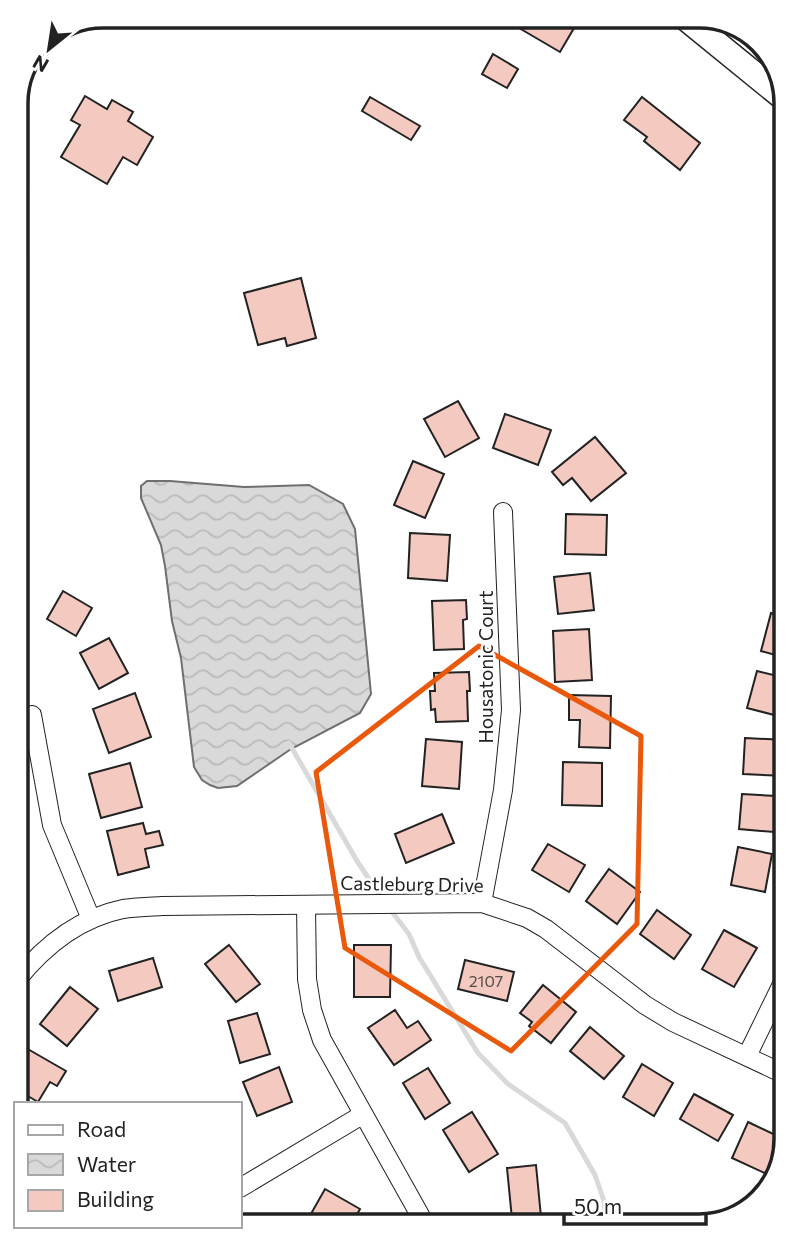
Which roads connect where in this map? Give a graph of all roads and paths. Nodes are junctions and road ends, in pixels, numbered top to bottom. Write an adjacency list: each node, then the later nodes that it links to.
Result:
1 (698, 28): 2 (street)
2 (772, 89)
3 (503, 512): 5 (street, Housatonic Court)
4 (32, 715): 7 (street)
5 (482, 903): 6 (street, Castleburg Drive); 10 (street, Castleburg Drive)
6 (306, 905): 7 (street, Castleburg Drive); 12 (street)
7 (91, 919): 8 (street, Castleburg Drive)
8 (28, 967)
9 (774, 1001): 10 (street)
10 (747, 1056): 11 (street, Castleburg Drive)
11 (774, 1069)
12 (362, 1115): 13 (street); 14 (street)
13 (242, 1187)
14 (419, 1214)

